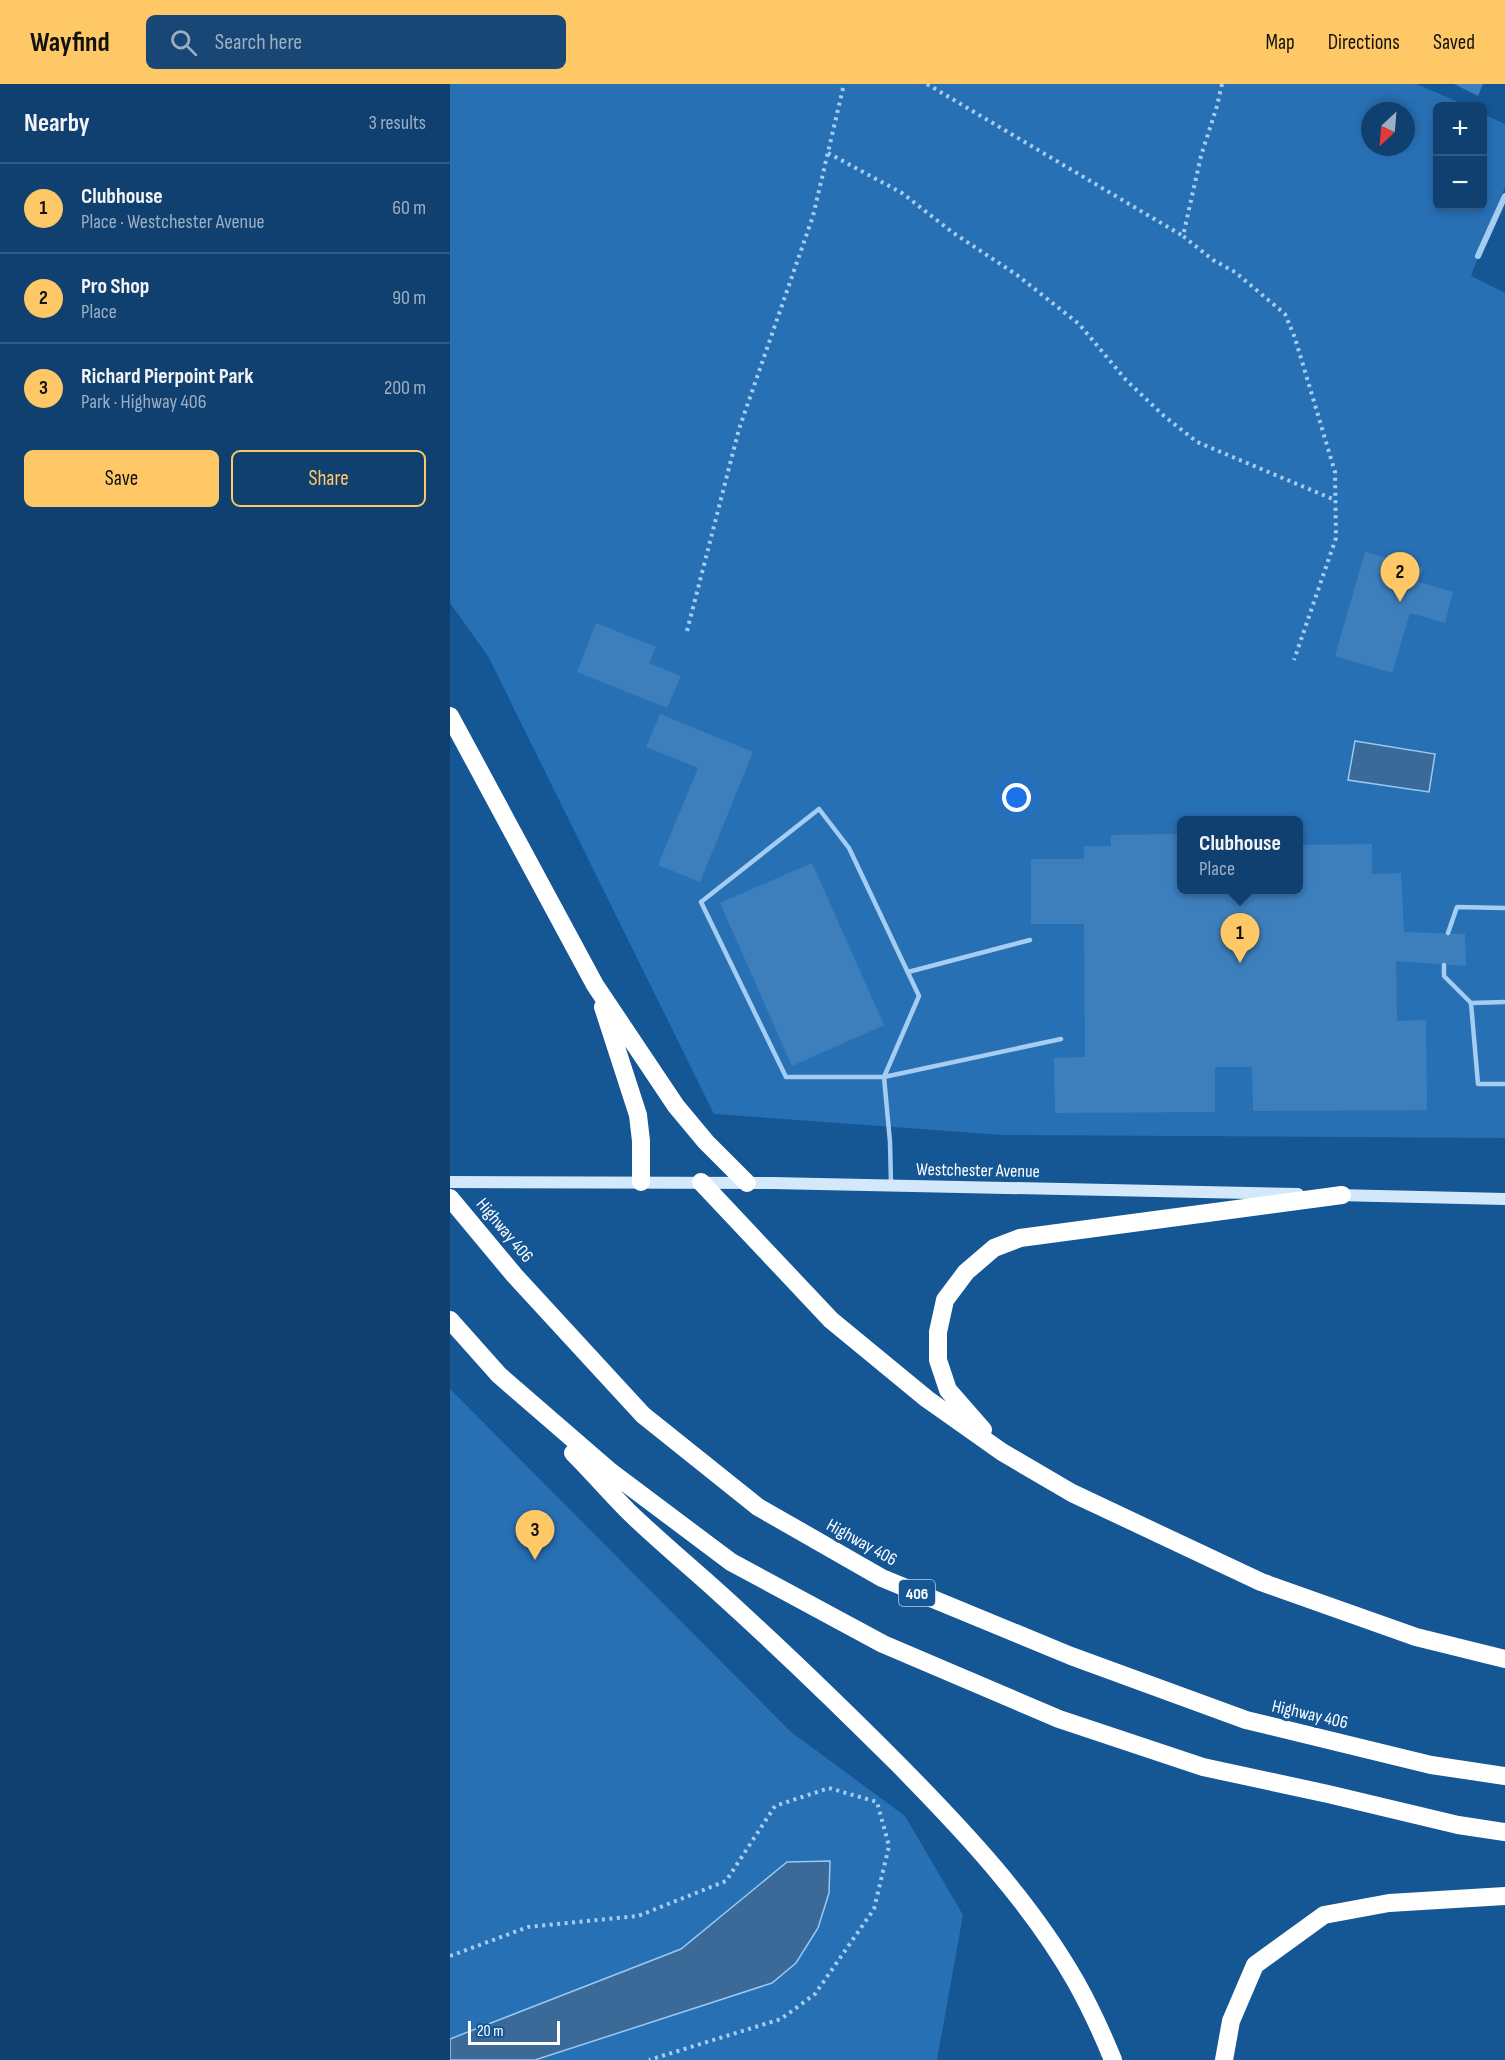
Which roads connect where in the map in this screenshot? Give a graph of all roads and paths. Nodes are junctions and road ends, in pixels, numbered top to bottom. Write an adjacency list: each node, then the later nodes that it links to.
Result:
1 (844, 84): 4 (path)
2 (927, 84): 6 (path)
3 (1222, 84): 6 (path)
4 (828, 153): 8 (path); 9 (path)
5 (1505, 196): 7 (street)
6 (1183, 236): 8 (path)
7 (1478, 256)
8 (1335, 500): 10 (path)
9 (687, 631)
10 (1294, 660)
11 (450, 716): 17 (highway)
12 (1505, 908): 13 (lane)
13 (1448, 933)
14 (1030, 940): 16 (lane)
15 (1444, 965): 18 (lane)
16 (908, 972): 21 (lane); 21 (lane)
17 (595, 985): 24 (highway); 26 (highway)
18 (1471, 1002): 19 (lane); 22 (lane)
19 (1505, 1002)
20 (1061, 1038): 21 (lane)
21 (884, 1077): 27 (lane)
22 (1505, 1084)
23 (450, 1182): 24 (main road, Westchester Avenue)
24 (641, 1182): 25 (main road, Westchester Avenue)
25 (701, 1182): 26 (main road, Westchester Avenue); 33 (highway)
26 (747, 1183): 27 (main road, Westchester Avenue)
27 (891, 1186): 28 (main road, Westchester Avenue)
28 (1342, 1195): 30 (main road, Westchester Avenue); 33 (highway)
29 (450, 1198): 35 (highway, Highway 406 / 406)
30 (1505, 1199)
31 (450, 1320): 32 (highway)
32 (499, 1375): 36 (highway); 40 (highway)
33 (1002, 1452): 34 (highway)
34 (1505, 1659)
35 (1505, 1776)
36 (1505, 1832)
37 (1505, 1896): 41 (highway)
38 (450, 1956): 39 (path)
39 (649, 2060)
40 (1113, 2060)
41 (1224, 2060)

